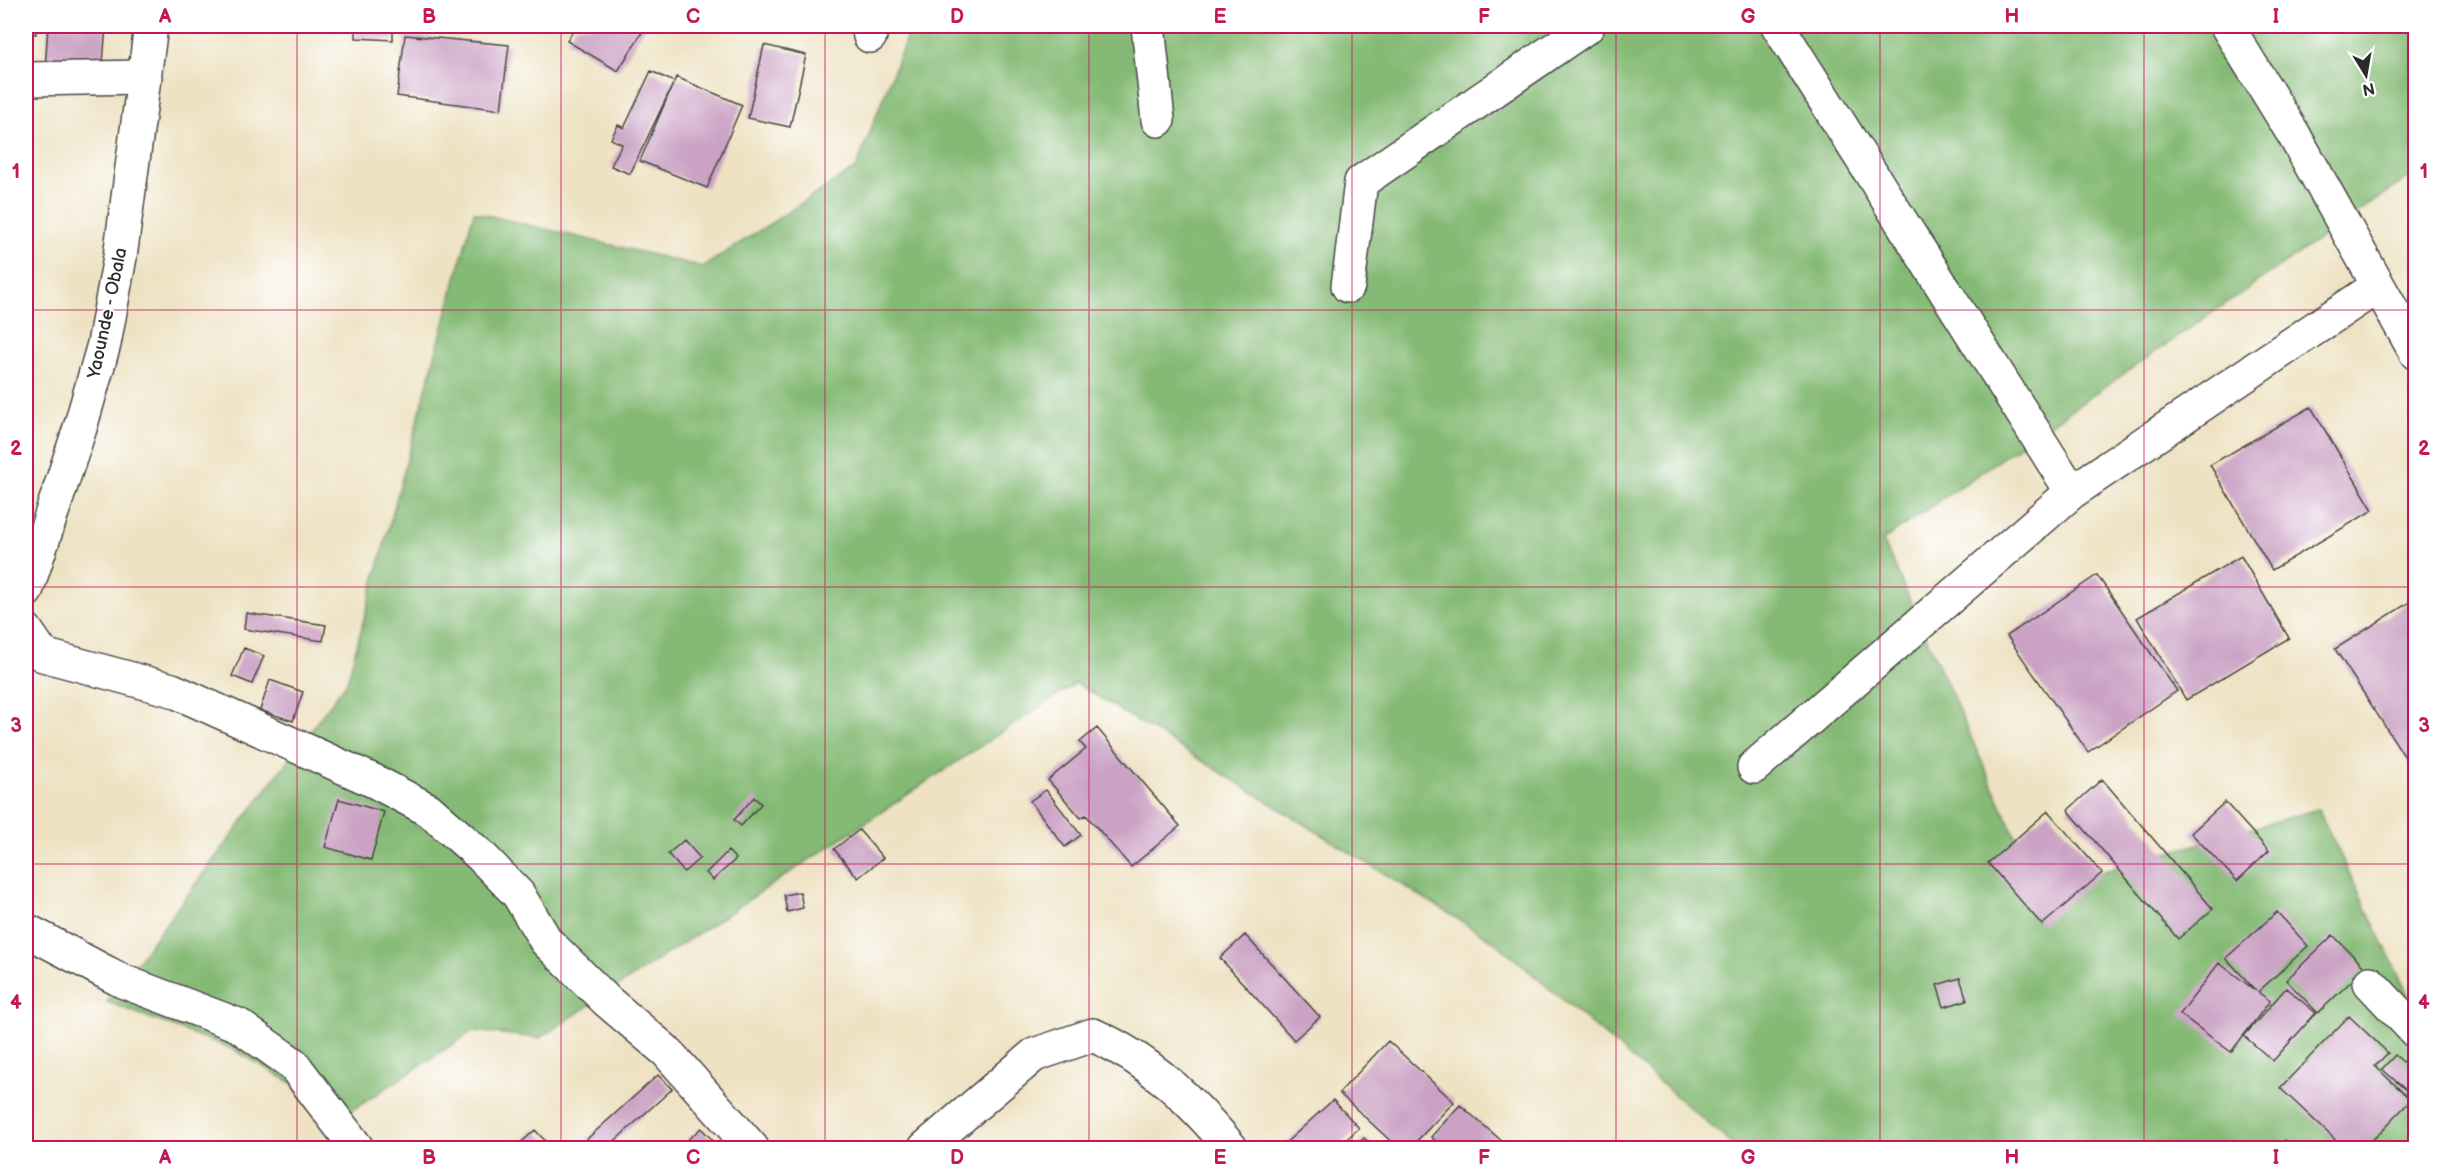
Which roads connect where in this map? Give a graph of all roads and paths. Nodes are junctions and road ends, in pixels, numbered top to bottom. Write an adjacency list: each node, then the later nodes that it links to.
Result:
1 (151, 26): 6 (main road, Yaounde - Obala)
2 (1148, 26): 8 (main road)
3 (1588, 26): 9 (main road)
4 (1778, 26): 12 (main road)
5 (2227, 26): 10 (main road)
6 (145, 77): 7 (main road); 13 (main road, Yaounde - Obala)
7 (26, 79)
8 (1158, 120)
9 (1348, 286)
10 (2378, 286): 11 (main road); 12 (main road)
11 (2415, 353)
12 (2072, 492): 15 (main road)
13 (26, 591)
14 (26, 630): 20 (main road)
15 (1754, 767)
16 (26, 930): 19 (main road)
17 (2370, 983): 18 (main road)
18 (2415, 1032)
19 (357, 1149)
20 (752, 1149)
21 (925, 1149): 22 (main road)
22 (1231, 1149)

